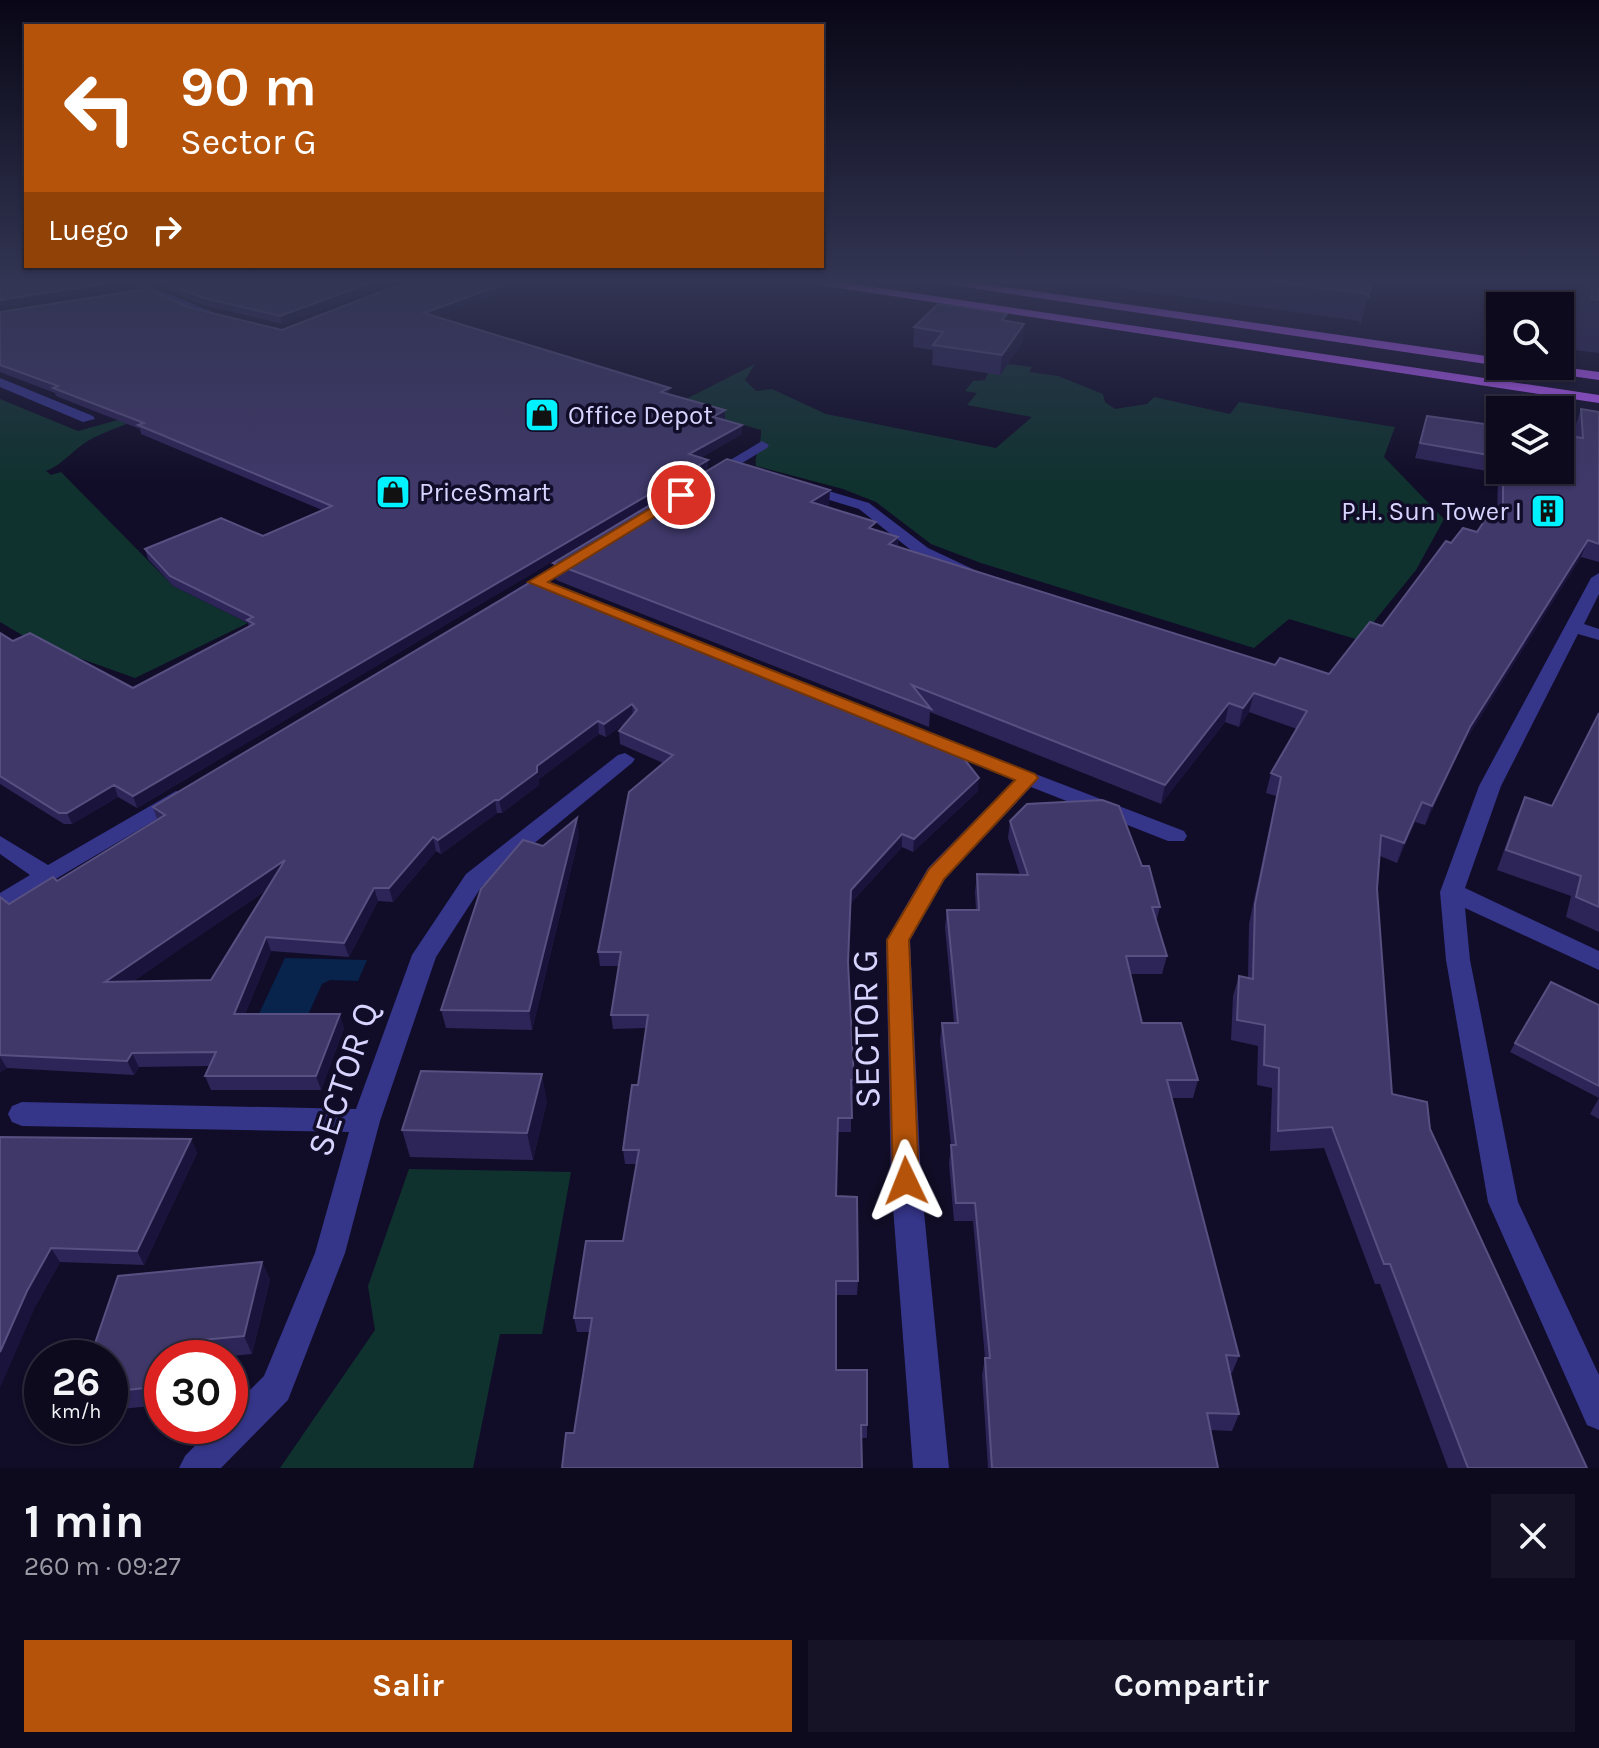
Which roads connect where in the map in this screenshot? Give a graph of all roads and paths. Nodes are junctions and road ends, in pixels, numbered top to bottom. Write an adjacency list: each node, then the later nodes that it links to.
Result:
1 (1256, 348): 7 (main road)
2 (1400, 348): 3 (main road)
3 (1486, 360)
4 (1574, 372): 5 (main road)
5 (1599, 376)
6 (0, 382): 8 (street)
7 (1599, 399)
8 (88, 419)
9 (762, 445): 10 (street)
10 (703, 481)
11 (789, 483): 14 (street)
12 (600, 543): 15 (street)
13 (1599, 578): 18 (street)
14 (992, 580)
15 (536, 582): 16 (street); 17 (street)
16 (565, 594)
17 (495, 607)
18 (1587, 631): 26 (street)
19 (912, 732): 21 (street)
20 (625, 759): 30 (street, SECTOR Q)
21 (1028, 778): 23 (street); 33 (street, SECTOR G)
22 (195, 786): 25 (street)
23 (1176, 836)
24 (0, 843): 25 (street)
25 (46, 875): 27 (street)
26 (1452, 892): 28 (street); 31 (street)
27 (0, 904)
28 (1599, 961)
29 (22, 1114): 30 (street)
30 (366, 1121): 32 (street, SECTOR Q)
31 (1599, 1413)
32 (197, 1468)
33 (931, 1468)

